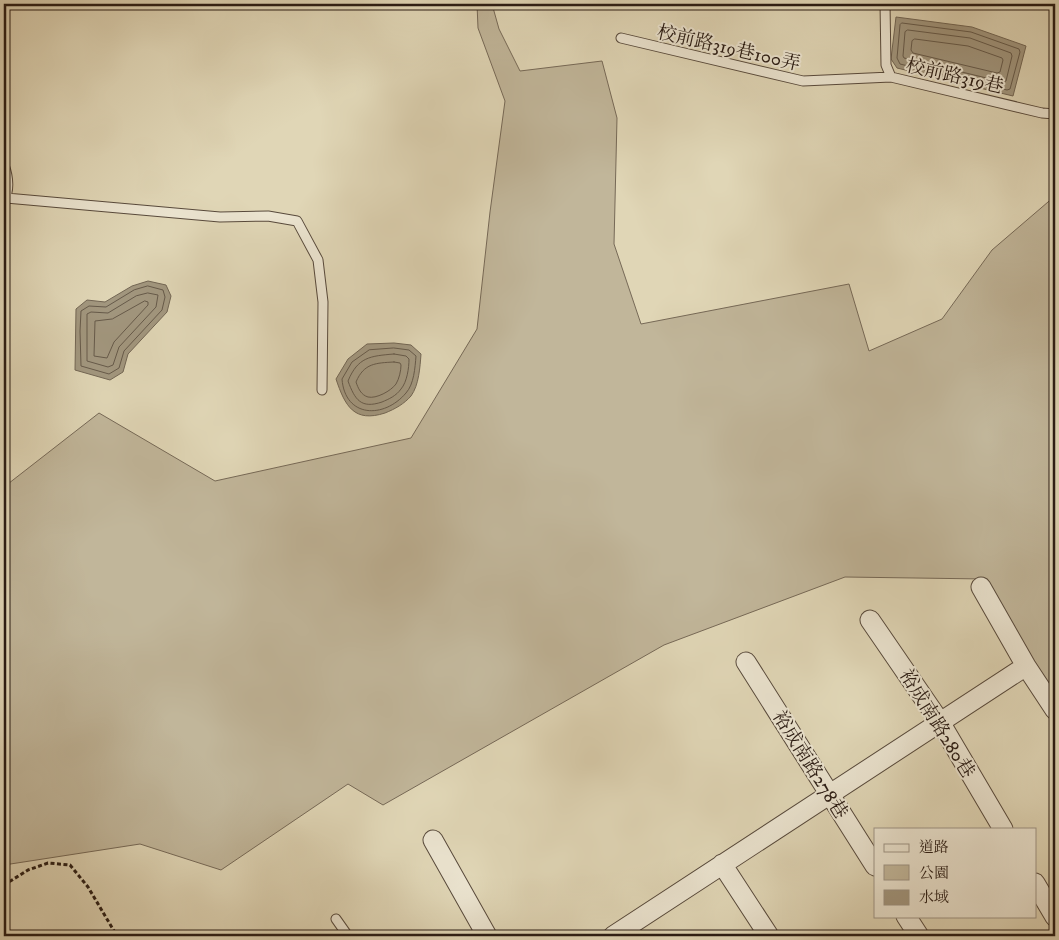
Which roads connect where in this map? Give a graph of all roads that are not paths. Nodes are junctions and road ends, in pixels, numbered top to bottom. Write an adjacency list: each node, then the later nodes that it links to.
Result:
1 (885, 4): 3 (lane, 校前路319巷)
2 (621, 38): 3 (lane, 校前路319巷100弄)
3 (891, 77): 4 (lane, 校前路319巷)
4 (1055, 114)
5 (4, 165): 6 (lane)
6 (5, 199): 7 (lane)
7 (322, 390)
8 (981, 588): 11 (street)
9 (870, 620): 13 (street, 裕成南路280巷)
10 (746, 662): 14 (street, 裕成南路278巷)
11 (1026, 666): 12 (street); 13 (street)
12 (1055, 710)
13 (940, 722): 14 (street); 15 (street, 裕成南路280巷)
14 (830, 794): 17 (street); 18 (street, 裕成南路278巷)
15 (1002, 828)
16 (433, 840): 25 (street)
17 (722, 864): 23 (street); 26 (street)
18 (874, 864)
19 (1036, 885): 20 (street)
20 (1055, 917)
21 (907, 918): 27 (street)
22 (336, 919): 24 (lane)
23 (618, 935)
24 (348, 936)
25 (487, 936)
26 (769, 936)
27 (919, 936)

